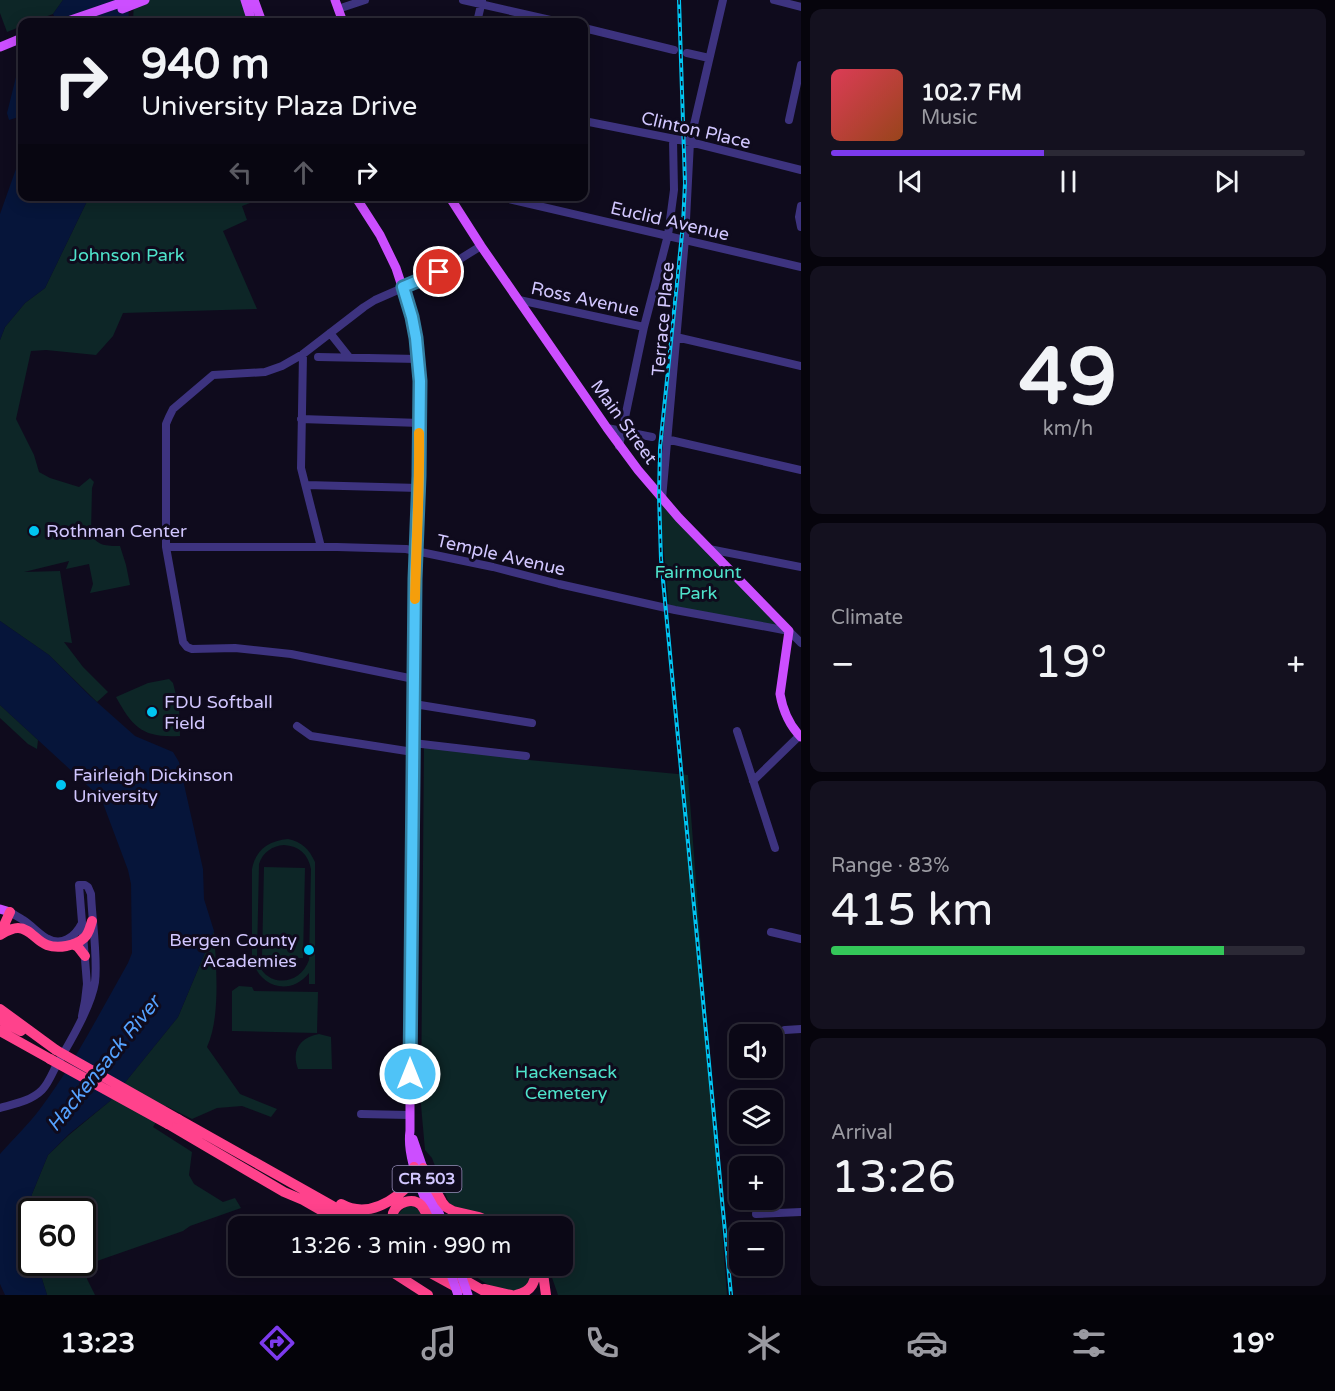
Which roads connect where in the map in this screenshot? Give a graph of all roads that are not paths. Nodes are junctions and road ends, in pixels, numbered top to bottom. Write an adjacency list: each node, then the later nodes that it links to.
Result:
1 (244, 0): 13 (main road)
2 (254, 0): 14 (main road)
3 (365, 0): 9 (street)
4 (463, 0): 8 (street)
5 (723, 0): 23 (street, Terrace Place)
6 (774, 0): 10 (street)
7 (136, 1): 11 (main road); 12 (main road)
8 (482, 2): 16 (street); 17 (street)
9 (336, 4): 15 (main road)
10 (801, 7)
11 (79, 18)
12 (94, 18)
13 (251, 18)
14 (261, 18)
15 (341, 18)
16 (478, 18)
17 (544, 18)
18 (588, 29): 21 (street)
19 (18, 41): 20 (main road)
20 (0, 47)
21 (674, 50)
22 (687, 53): 23 (street)
23 (709, 58): 28 (street, Terrace Place)
24 (801, 65): 25 (street)
25 (789, 120)
26 (588, 122): 27 (street, Clinton Place)
27 (673, 140): 28 (street, Clinton Place); 35 (street)
28 (690, 142): 29 (street, Clinton Place); 36 (street, Terrace Place)
29 (801, 170)
30 (357, 201): 39 (main road, CR 503)
31 (452, 201): 37 (main road, Main Street)
32 (518, 201): 35 (street, Euclid Avenue)
33 (801, 206): 34 (street)
34 (801, 227)
35 (668, 236): 36 (street, Euclid Avenue); 41 (street)
36 (685, 239): 38 (street, Euclid Avenue); 43 (street, Terrace Place)
37 (481, 246): 39 (street); 40 (main road, Main Street)
38 (801, 267)
39 (403, 287): 42 (street); 47 (main road, CR 503)
40 (519, 300): 41 (street, Ross Avenue); 51 (main road, Main Street)
41 (644, 327): 52 (street)
42 (330, 333): 44 (street); 46 (street)
43 (676, 337): 48 (street); 54 (street, Terrace Place)
44 (303, 354): 49 (street); 60 (street)
45 (318, 357): 46 (street)
46 (349, 357): 47 (street)
47 (418, 358): 50 (main road, CR 503)
48 (801, 366)
49 (302, 419): 50 (street); 57 (street)
50 (420, 423): 58 (main road, CR 503)
51 (607, 428): 52 (street); 55 (main road, Main Street)
52 (622, 431): 53 (street); 55 (street)
53 (652, 437)
54 (666, 439): 56 (street); 59 (street, Terrace Place)
55 (619, 446): 59 (main road, Main Street)
56 (801, 470)
57 (306, 485): 58 (street); 61 (street)
58 (419, 488): 63 (main road, CR 503)
59 (662, 499): 62 (main road, Main Street)
60 (166, 547): 61 (street, Temple Avenue); 67 (street)
61 (321, 547): 63 (street, Temple Avenue)
62 (709, 549): 64 (street); 65 (main road, Main Street)
63 (416, 551): 65 (street, Temple Avenue); 67 (main road, CR 503)
64 (801, 567)
65 (789, 631): 66 (street, Main Street); 72 (main road)
66 (801, 643)
67 (414, 679): 68 (main road, CR 503)
68 (414, 704): 69 (street); 73 (main road, CR 503)
69 (532, 723)
70 (297, 726): 73 (street)
71 (737, 731): 75 (street)
72 (800, 736): 75 (street)
73 (413, 747): 74 (street); 94 (main road, CR 503)
74 (526, 756)
75 (753, 781): 76 (street)
76 (775, 848)
77 (4, 913): 78 (street); 80 (highway)
78 (88, 921): 78 (street); 81 (highway); 86 (street)
79 (771, 932): 82 (street)
80 (0, 934): 83 (highway)
81 (84, 938): 83 (highway); 84 (street)
82 (801, 939)
83 (73, 944): 84 (highway)
84 (85, 956): 86 (street)
85 (0, 1009): 91 (highway)
86 (82, 1016): 92 (street)
87 (0, 1020): 91 (highway)
88 (801, 1029): 89 (street)
89 (785, 1030)
90 (0, 1031): 91 (highway)
91 (53, 1054): 95 (highway, bridge)
92 (0, 1108)
93 (361, 1114): 94 (street)
94 (409, 1115): 96 (main road, CR 503)
95 (173, 1122): 97 (highway); 98 (highway)
96 (418, 1168): 98 (highway); 106 (main road, CR 503); 107 (main road, CR 503); 108 (highway)
97 (284, 1192): 101 (highway); 102 (highway)
98 (308, 1192): 103 (highway)
99 (801, 1212): 100 (street)
100 (756, 1214)
101 (319, 1216)
102 (331, 1216)
103 (351, 1216)
104 (392, 1216): 105 (highway)
105 (428, 1216)
106 (431, 1216)
107 (439, 1216)
108 (473, 1216)
109 (399, 1276): 117 (highway)
110 (439, 1276): 116 (highway)
111 (451, 1276): 118 (main road, bridge)
112 (452, 1276): 116 (highway)
113 (463, 1276): 116 (main road, bridge)
114 (535, 1276): 121 (highway)
115 (543, 1276): 122 (highway)
116 (472, 1292): 119 (highway); 120 (highway)
117 (428, 1295)
118 (458, 1295)
119 (491, 1295)
120 (511, 1295)
121 (516, 1295)
122 (546, 1295)

